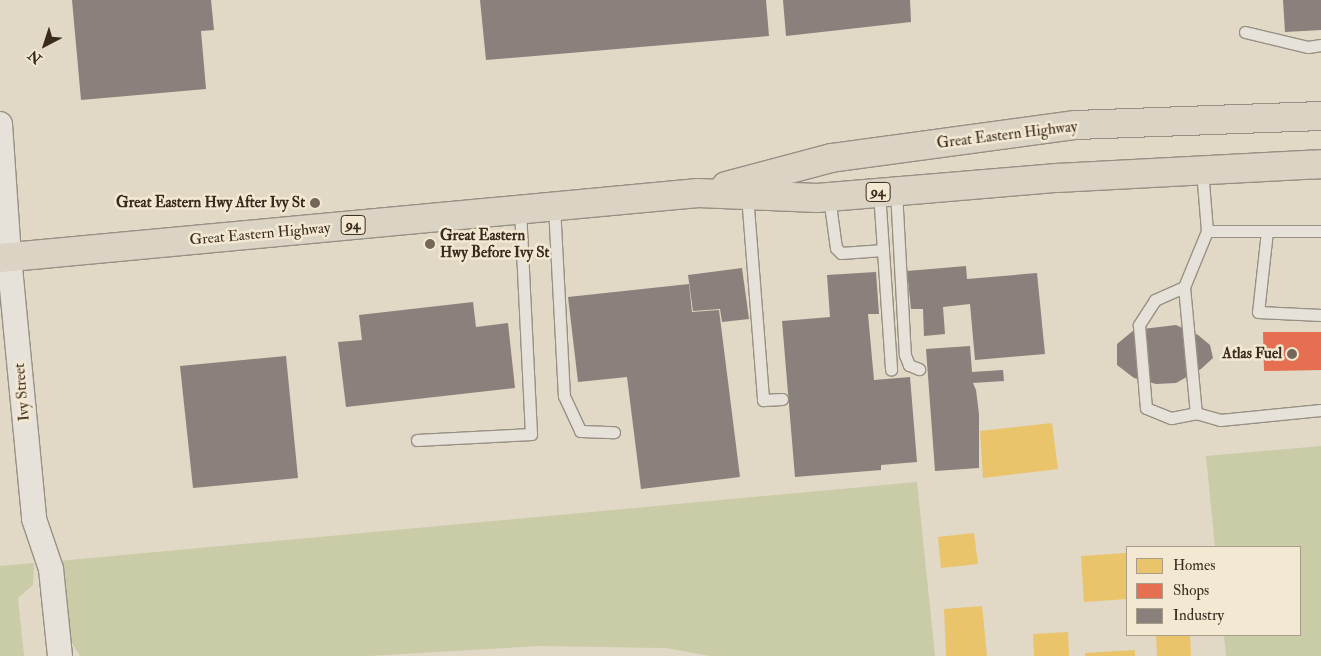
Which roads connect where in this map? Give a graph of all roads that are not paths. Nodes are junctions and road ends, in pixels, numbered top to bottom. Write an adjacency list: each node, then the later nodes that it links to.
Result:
1 (1245, 32): 2 (lane)
2 (1321, 44)
3 (1321, 116): 8 (highway, Great Eastern Highway / 94)
4 (0, 124): 17 (street, Ivy Street)
5 (1321, 164): 6 (highway, Great Eastern Highway / 94)
6 (1202, 170): 7 (highway, Great Eastern Highway / 94); 13 (lane)
7 (888, 192): 10 (highway, Great Eastern Highway / 94); 16 (lane); 20 (lane)
8 (698, 193): 9 (highway, Great Eastern Highway / 94); 11 (highway, Great Eastern Highway / 94)
9 (747, 195): 10 (highway, Great Eastern Highway / 94); 22 (lane)
10 (829, 196): 16 (lane)
11 (554, 206): 12 (highway, Great Eastern Highway / 94); 25 (lane)
12 (520, 210): 17 (highway, Great Eastern Highway / 94); 26 (lane)
13 (1207, 231): 14 (lane); 18 (lane)
14 (1267, 231): 15 (lane); 19 (lane)
15 (1321, 231)
16 (883, 250): 21 (lane)
17 (4, 257): 27 (street, Ivy Street)
18 (1184, 287): 24 (lane); 24 (lane)
19 (1321, 315)
20 (919, 369)
21 (891, 370)
22 (782, 399)
23 (1321, 410): 24 (lane)
24 (1196, 413)
25 (614, 432)
26 (416, 440)
27 (60, 656)

